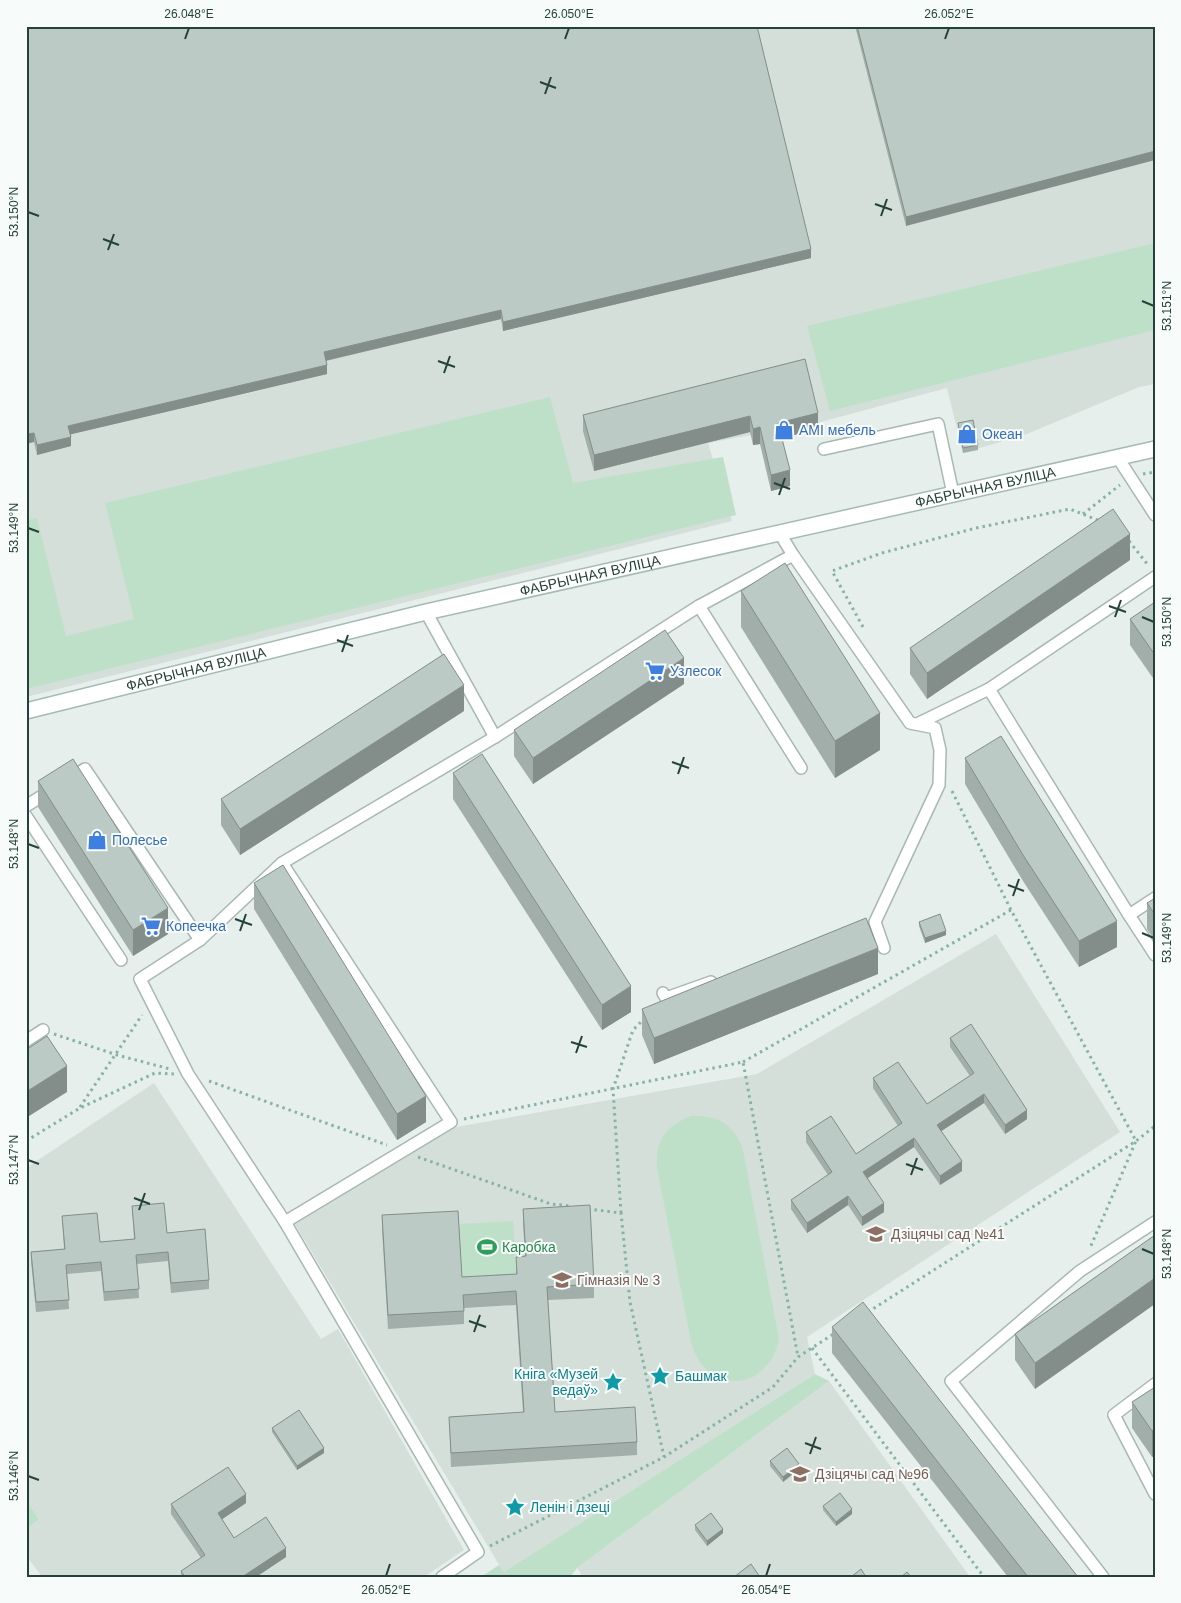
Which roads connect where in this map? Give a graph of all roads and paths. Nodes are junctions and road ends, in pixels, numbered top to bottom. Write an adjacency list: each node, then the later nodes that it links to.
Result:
1 (1155, 449): 3 (main road, ФАБРЫЧНАЯ ВУЛІЦА)
2 (824, 450): 6 (lane)
3 (1118, 458): 5 (lane); 6 (main road, ФАБРЫЧНАЯ ВУЛІЦА)
4 (1155, 472): 5 (path)
5 (1130, 477): 7 (path); 8 (lane)
6 (953, 494): 10 (main road, ФАБРЫЧНАЯ ВУЛІЦА)
7 (1083, 514): 9 (path); 17 (path)
8 (1155, 516)
9 (1101, 522)
10 (780, 532): 12 (lane); 16 (main road, ФАБРЫЧНАЯ ВУЛІЦА)
11 (1126, 536): 13 (path)
12 (793, 555): 15 (lane); 20 (lane)
13 (1149, 566)
14 (1155, 577): 18 (lane)
15 (699, 606): 21 (lane); 22 (lane)
16 (426, 612): 19 (main road, ФАБРЫЧНАЯ ВУЛІЦА); 21 (lane)
17 (865, 631)
18 (989, 689): 20 (lane); 29 (lane)
19 (26, 711)
20 (917, 724): 23 (lane)
21 (495, 737): 26 (lane)
22 (801, 768)
23 (940, 768): 28 (path); 31 (lane)
24 (26, 806): 30 (lane)
25 (26, 816): 33 (lane)
26 (282, 863): 30 (lane); 45 (lane)
27 (1155, 898): 29 (lane)
28 (1011, 910): 41 (path); 48 (path)
29 (1129, 915): 32 (lane)
30 (200, 940): 36 (lane)
31 (884, 948)
32 (1155, 956)
33 (122, 960)
34 (719, 979): 35 (lane)
35 (663, 993)
36 (151, 1001): 40 (path); 42 (lane)
37 (646, 1017): 43 (path)
38 (43, 1030): 39 (lane); 40 (path)
39 (26, 1041)
40 (117, 1055): 42 (path); 44 (path)
41 (743, 1062): 43 (path); 59 (path)
42 (188, 1074): 44 (path); 49 (path); 53 (lane)
43 (614, 1089): 45 (path); 52 (path)
44 (80, 1108): 47 (path)
45 (450, 1122): 49 (lane)
46 (1155, 1126): 48 (path)
47 (26, 1141)
48 (1136, 1141): 55 (path); 56 (path)
49 (402, 1152): 50 (path); 53 (lane)
50 (578, 1207)
51 (586, 1208): 52 (path)
52 (621, 1213): 61 (path)
53 (285, 1222): 63 (lane)
54 (1155, 1222): 55 (lane)
55 (1080, 1271): 66 (lane)
56 (862, 1316)
57 (837, 1332): 58 (path)
58 (812, 1348): 59 (path); 65 (path)
59 (798, 1356): 61 (path)
60 (1155, 1384): 62 (lane)
61 (664, 1457): 63 (path)
62 (1155, 1494)
63 (478, 1552): 64 (lane)
64 (442, 1577)
65 (984, 1577)
66 (1103, 1577)

